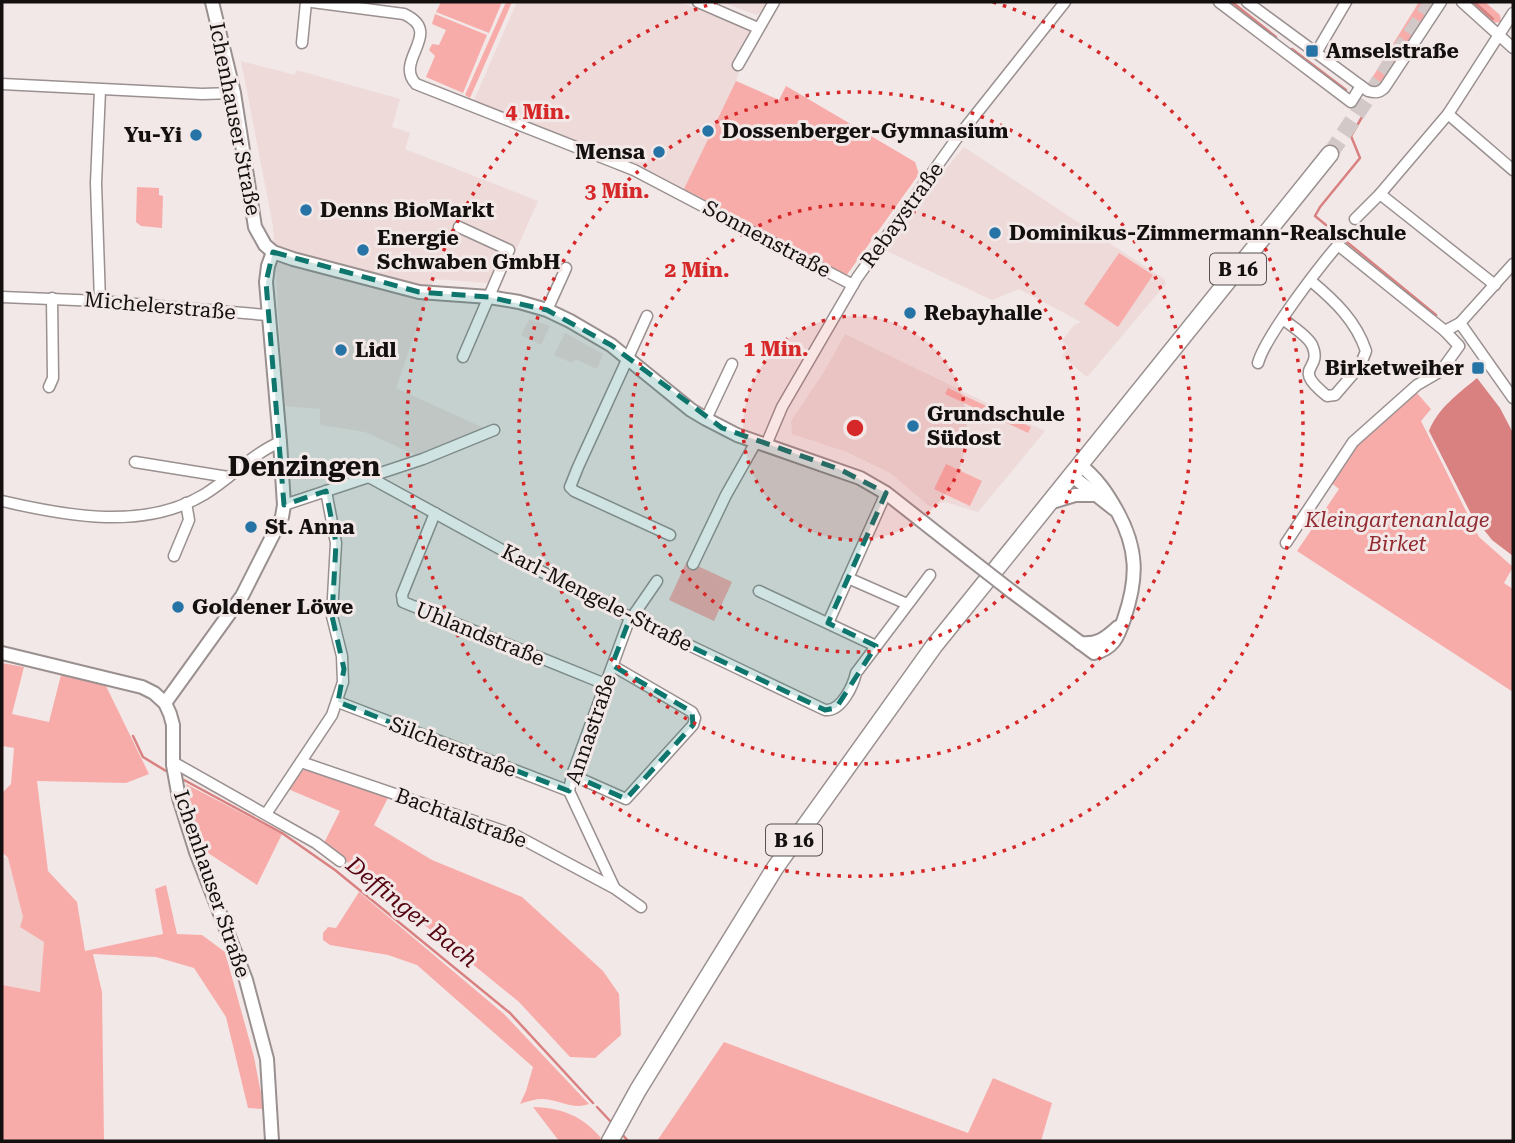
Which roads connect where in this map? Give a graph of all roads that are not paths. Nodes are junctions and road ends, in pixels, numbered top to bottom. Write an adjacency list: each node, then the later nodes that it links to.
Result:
1 (212, 2): 22 (street, Ichenhauser Straße)
2 (306, 2): 15 (street)
3 (312, 2): 33 (street, Sonnenstraße)
4 (698, 2): 13 (street)
5 (774, 2): 13 (street)
6 (1065, 2): 33 (street, Rebaystraße)
7 (1219, 2): 20 (street)
8 (1247, 2): 17 (street)
9 (1346, 2): 17 (street)
10 (1441, 2): 20 (street)
11 (1462, 2): 14 (street)
12 (1513, 13): 14 (street)
13 (758, 28): 18 (street)
14 (1498, 34): 16 (street); 23 (street)
15 (302, 43)
16 (1513, 48)
17 (1316, 53): 20 (street)
18 (738, 65)
19 (2, 84): 21 (street)
20 (1361, 86)
21 (100, 90): 22 (street); 38 (street)
22 (234, 93): 29 (street, Ichenhauser Straße)
23 (1448, 114): 25 (street); 26 (street)
24 (1330, 154): 58 (main road, B 16)
25 (1513, 170)
26 (1380, 194): 27 (street); 34 (street)
27 (1355, 219)
28 (459, 227): 36 (street)
29 (273, 252): 36 (street); 40 (street)
30 (1513, 264): 34 (street)
31 (566, 268): 39 (street)
32 (1311, 281): 42 (street); 42 (street); 44 (street)
33 (853, 285): 56 (street, Rebaystraße)
34 (1495, 285): 43 (street)
35 (2, 297): 37 (street, Michelerstraße)
36 (489, 297): 39 (street); 47 (street)
37 (52, 298): 38 (street, Michelerstraße); 51 (street, Michelerstraße)
38 (100, 301): 40 (street, Michelerstraße)
39 (547, 310): 48 (street)
40 (267, 315): 55 (street)
41 (648, 316): 48 (street)
42 (1283, 319): 50 (street)
43 (1460, 323): 44 (street); 45 (street)
44 (1445, 331): 46 (street)
45 (1472, 341): 46 (street); 52 (street)
46 (1459, 346): 71 (street)
47 (463, 357)
48 (628, 357): 53 (street); 70 (street)
49 (732, 363): 53 (street)
50 (1258, 363)
51 (49, 387)
52 (1513, 398)
53 (706, 419): 56 (street)
54 (494, 430): 60 (street)
55 (280, 442): 59 (street); 67 (street)
56 (761, 443): 62 (street); 73 (street, Rebaystraße)
57 (135, 462): 59 (street)
58 (1076, 470): 63 (street); 66 (main road, B 16); 68 (street)
59 (228, 477): 65 (street)
60 (369, 477): 61 (street); 69 (street, Karl-Mengele-Straße)
61 (326, 491): 67 (street); 87 (street)
62 (886, 493): 75 (street); 82 (street, bridge)
63 (1095, 495): 66 (street); 68 (street)
64 (2, 501): 65 (street)
65 (186, 503): 72 (street)
66 (1049, 503): 98 (main road, B 16)
67 (284, 505): 88 (street)
68 (1117, 511): 80 (street)
69 (435, 513): 79 (street, Karl-Mengele-Straße); 86 (street, Uhlandstraße)
70 (670, 535)
71 (1286, 543)
72 (174, 556)
73 (693, 564)
74 (930, 575): 78 (street)
75 (848, 578): 78 (street); 81 (street)
76 (657, 581): 79 (street, Annastraße)
77 (760, 591): 81 (street)
78 (906, 604): 83 (street)
79 (632, 618): 83 (street, Karl-Mengele-Straße); 85 (street, Annastraße)
80 (1123, 622): 82 (street); 82 (street)
81 (828, 623): 83 (street)
82 (1080, 643)
83 (876, 646)
84 (2, 653): 88 (street)
85 (612, 666): 86 (street, Annastraße); 91 (street)
86 (605, 684): 91 (street, Annastraße)
87 (338, 702): 89 (street); 92 (street, Silcherstraße)
88 (164, 703): 90 (street, Ichenhauser Straße)
89 (301, 762): 93 (street); 95 (street, Bachtalstraße)
90 (173, 763): 93 (street); 97 (street, Ichenhauser Straße)
91 (572, 775): 92 (street, Annastraße)
92 (569, 791): 95 (street, Annastraße)
93 (266, 814): 94 (street)
94 (340, 861)
95 (614, 888): 96 (street)
96 (641, 906)
97 (272, 1141)
98 (610, 1141)

